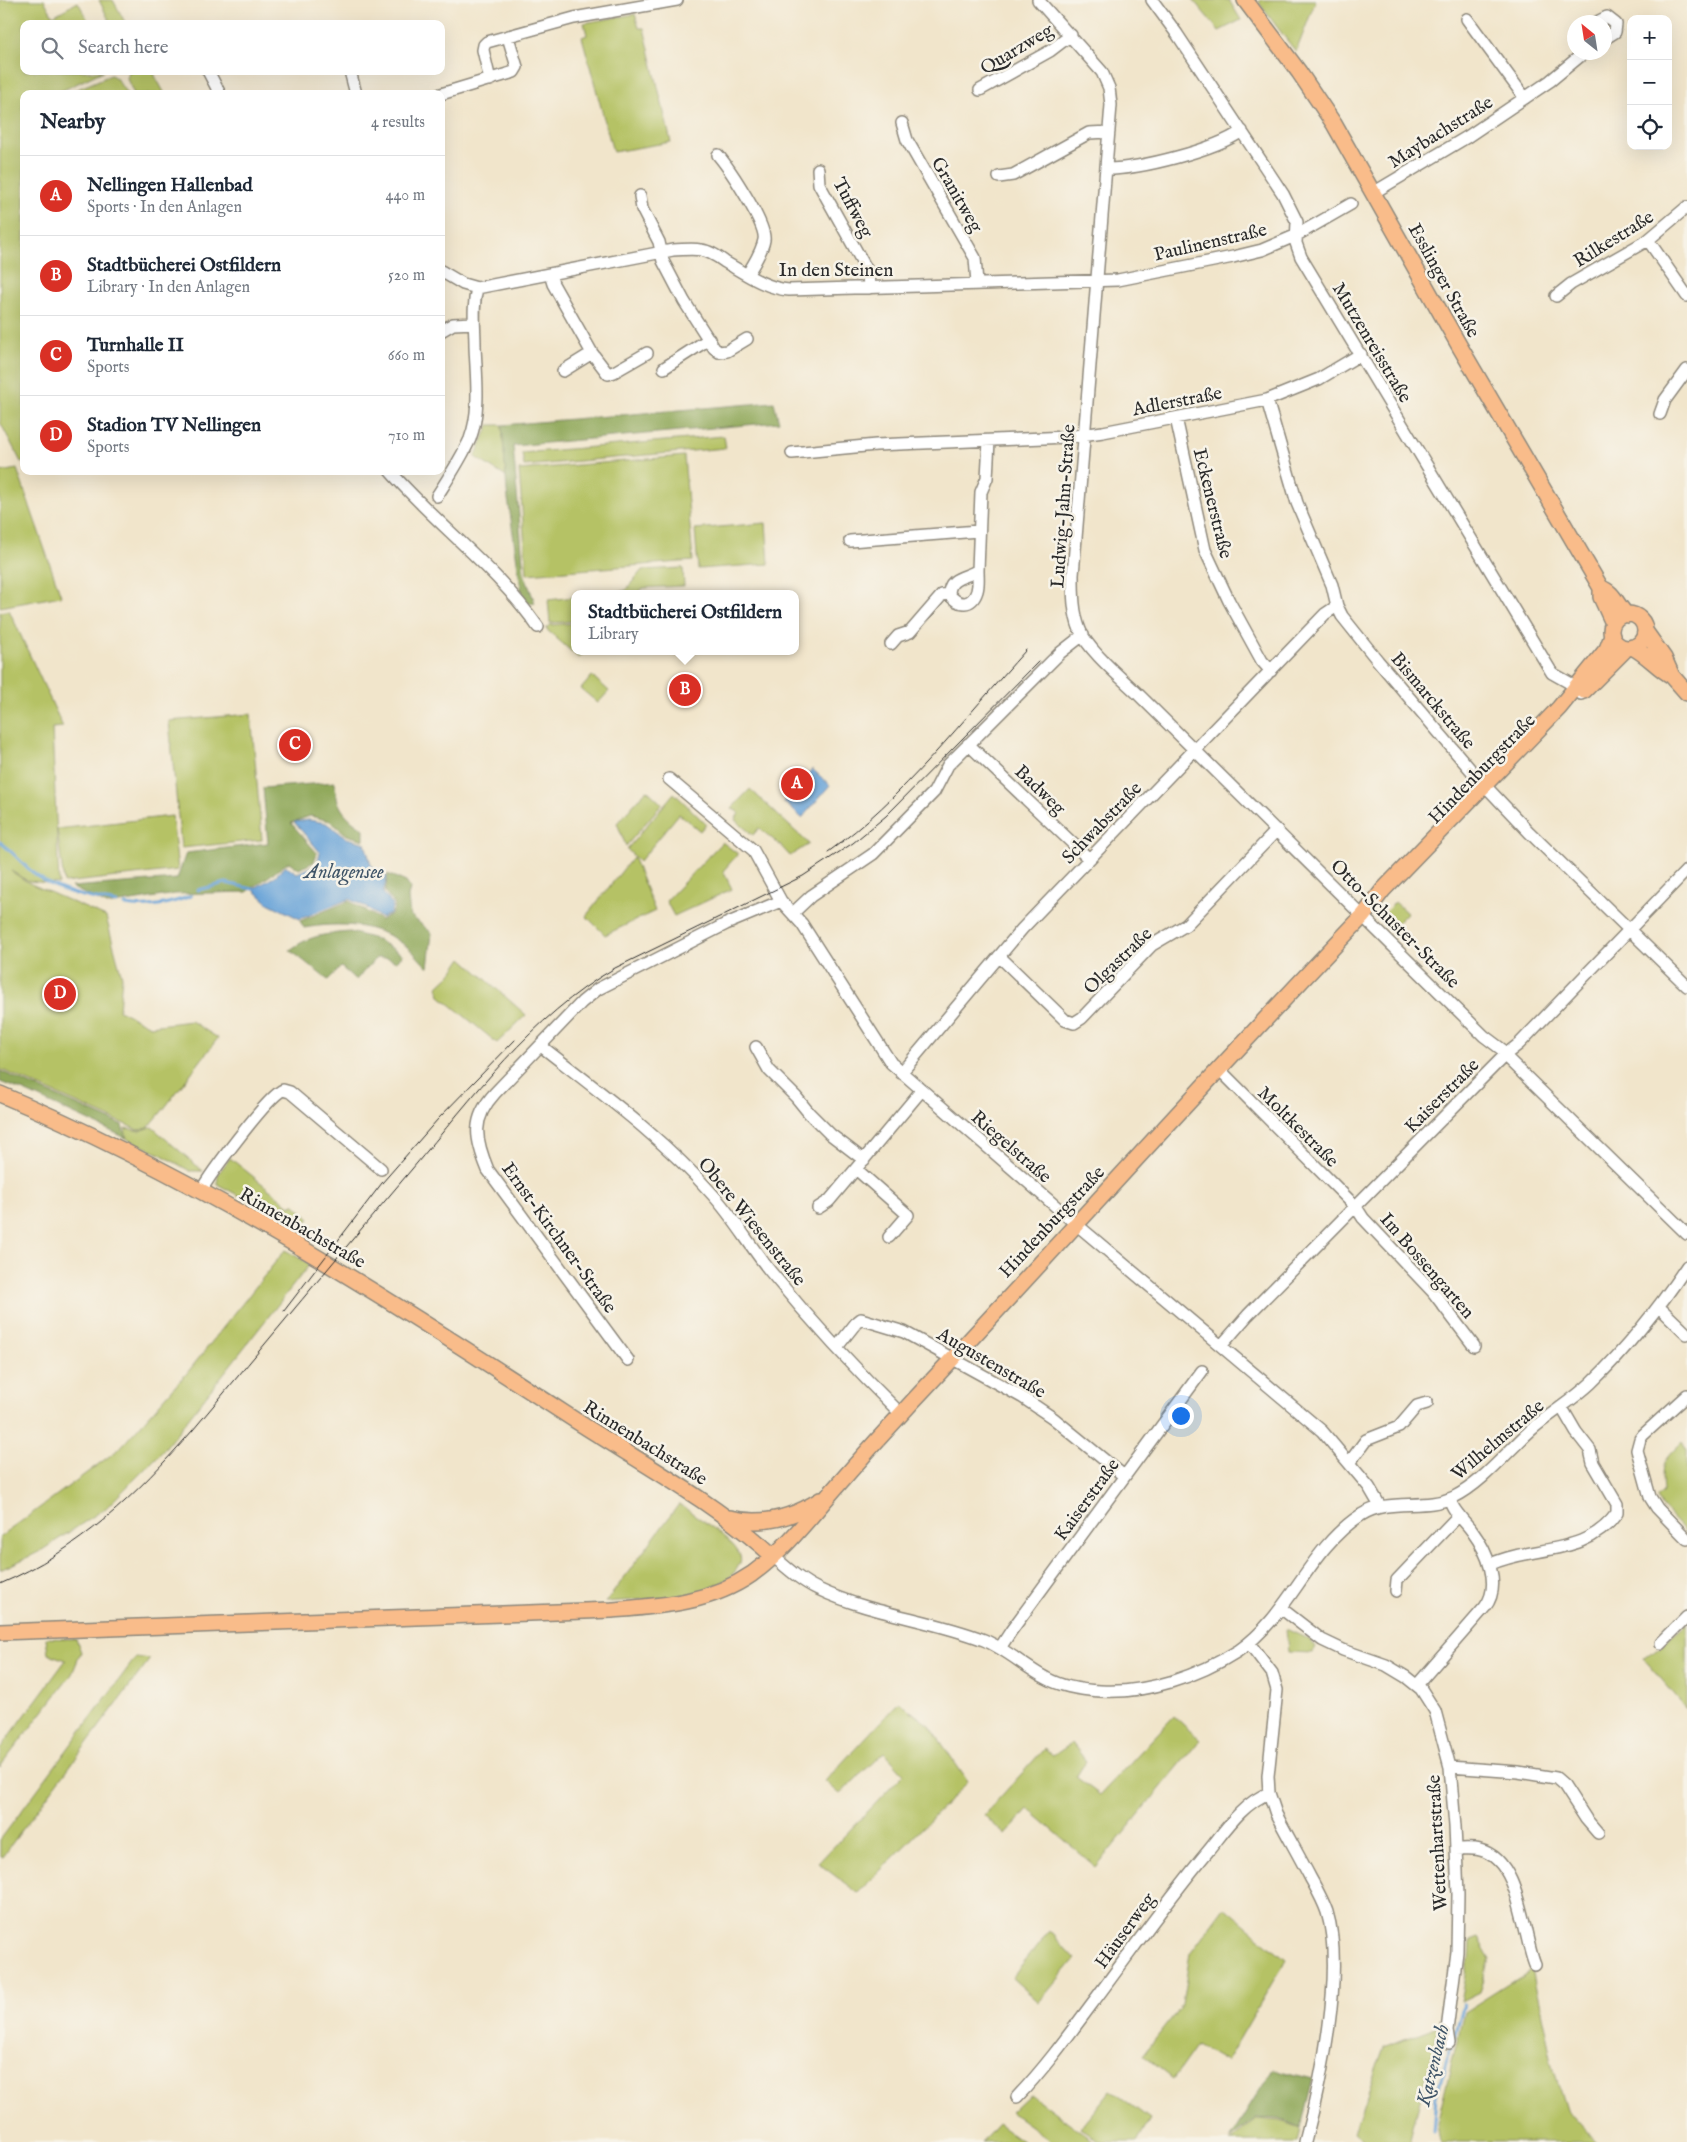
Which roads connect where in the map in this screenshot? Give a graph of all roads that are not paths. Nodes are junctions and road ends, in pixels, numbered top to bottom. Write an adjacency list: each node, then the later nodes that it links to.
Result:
1 (677, 0): 9 (street)
2 (1038, 0): 8 (street, Ludwig-Jahn-Straße)
3 (1152, 0): 20 (street, Mutzenreisstraße)
4 (1245, 0): 26 (main road, Esslinger Straße)
5 (1468, 19): 18 (street, Maybachstraße)
6 (1612, 21): 7 (street)
7 (1612, 34)
8 (1071, 36): 16 (street, Quarzweg); 21 (street, Ludwig-Jahn-Straße)
9 (508, 37): 13 (street); 13 (street)
10 (1574, 60): 18 (street, Maybachstraße)
11 (210, 75): 14 (street)
12 (351, 75): 15 (street)
13 (490, 80): 17 (street)
14 (218, 90)
15 (355, 90)
16 (980, 90)
17 (445, 93)
18 (1525, 98): 26 (street, Maybachstraße)
19 (902, 123): 37 (street, Granitweg)
20 (1242, 131): 24 (street); 30 (street, Mutzenreisstraße)
21 (1109, 132): 24 (street, Ludwig-Jahn-Straße); 25 (street)
22 (718, 155): 35 (street)
23 (818, 169): 39 (street, Tuffweg)
24 (1107, 169): 36 (street, Ludwig-Jahn-Straße)
25 (999, 177)
26 (1373, 193): 63 (main road, Esslinger Straße)
27 (640, 196): 32 (street)
28 (1351, 204): 30 (street, Paulinenstraße)
29 (1687, 207): 31 (street, Rilkestraße)
30 (1297, 235): 36 (street, Paulinenstraße); 48 (street, Mutzenreisstraße)
31 (1648, 240): 40 (street, Rilkestraße); 41 (street)
32 (661, 252): 34 (street, In den Steinen); 35 (street, In den Steinen); 44 (street)
33 (445, 273): 38 (street)
34 (550, 274): 38 (street, In den Steinen); 46 (street)
35 (748, 276): 39 (street, In den Steinen)
36 (1097, 281): 37 (street, In den Steinen); 55 (street, Ludwig-Jahn-Straße)
37 (977, 283): 39 (street, In den Steinen)
38 (477, 288): 42 (street)
39 (869, 288)
40 (1556, 296)
41 (1687, 296)
42 (474, 323): 43 (street); 59 (street)
43 (445, 329)
44 (709, 339): 45 (street); 49 (street)
45 (747, 339)
46 (592, 353): 47 (street); 51 (street)
47 (647, 353)
48 (1361, 354): 52 (street, Adlerstraße); 75 (street, Mutzenreisstraße)
49 (664, 368)
50 (1687, 370): 53 (street)
51 (563, 371)
52 (1266, 400): 54 (street, Adlerstraße); 65 (street, Bismarckstraße)
53 (1660, 414)
54 (1176, 418): 55 (street, Adlerstraße); 73 (street, Eckenerstraße)
55 (1084, 435): 56 (street, Adlerstraße); 70 (street, Ludwig-Jahn-Straße)
56 (989, 441): 57 (street, Adlerstraße); 60 (street)
57 (792, 453)
58 (393, 475): 67 (street)
59 (437, 496)
60 (978, 531): 61 (street); 62 (street)
61 (850, 541)
62 (978, 570): 64 (street); 64 (street)
63 (1601, 588): 66 (main road, Esslinger Straße); 68 (main road, Esslinger Straße)
64 (949, 594): 71 (street)
65 (1337, 606): 73 (street, Schwabstraße); 80 (street, Bismarckstraße)
66 (1627, 615): 68 (main road); 69 (main road, Esslinger Straße)
67 (538, 627)
68 (1613, 629): 72 (main road, Esslinger Straße); 75 (main road, Hindenburgstraße)
69 (1645, 631): 72 (main road); 74 (main road, Esslinger Straße)
70 (1083, 635): 77 (street); 78 (street, Otto-Schuster-Straße)
71 (891, 644)
72 (1630, 647): 74 (main road, Esslinger Straße); 75 (main road, Hindenburgstraße)
73 (1271, 671): 78 (street, Schwabstraße)
74 (1672, 676): 76 (main road, Esslinger Straße)
75 (1578, 691): 80 (main road, Hindenburgstraße)
76 (1687, 693)
77 (968, 744): 82 (street, Badweg); 85 (street)
78 (1194, 750): 81 (street, Otto-Schuster-Straße); 82 (street, Schwabstraße)
79 (669, 779): 84 (street, Riegelstraße)
80 (1486, 788): 86 (main road, Hindenburgstraße); 87 (street, Bismarckstraße)
81 (1278, 830): 86 (street, Otto-Schuster-Straße); 88 (street, Olgastraße)
82 (1089, 859): 88 (street, Schwabstraße)
83 (1687, 870): 87 (street, Kaiserstraße)
84 (781, 901): 85 (street, Riegelstraße); 90 (street, Ernst-Kirchner-Straße)
85 (792, 913): 94 (street, Riegelstraße)
86 (1363, 916): 92 (street, Otto-Schuster-Straße); 93 (main road, Hindenburgstraße)
87 (1629, 929): 89 (street, Bismarckstraße); 92 (street, Kaiserstraße)
88 (999, 956): 94 (street, Schwabstraße)
89 (1687, 986)
90 (541, 1046): 110 (street, Obere Wiesenstraße); 112 (street, Ernst-Kirchner-Straße)
91 (756, 1047): 97 (street)
92 (1506, 1055): 100 (street, Kaiserstraße); 103 (street, Otto-Schuster-Straße)
93 (1218, 1070): 100 (street, Moltkestraße); 102 (main road, Hindenburgstraße)
94 (901, 1073): 95 (street, Riegelstraße)
95 (921, 1091): 97 (street); 102 (street, Riegelstraße)
96 (0, 1094): 99 (main road, Rinnenbachstraße)
97 (860, 1164): 101 (street); 104 (street)
98 (380, 1169): 99 (street)
99 (201, 1191): 124 (main road, Rinnenbachstraße)
100 (1356, 1207): 108 (street, Kaiserstraße); 109 (street, Im Bossengarten)
101 (818, 1208)
102 (1076, 1224): 108 (street, Riegelstraße); 111 (main road, Hindenburgstraße)
103 (1687, 1234)
104 (889, 1237)
105 (1687, 1266): 106 (street, Wilhelmstraße)
106 (1660, 1307): 107 (street); 116 (street, Wilhelmstraße)
107 (1687, 1334)
108 (1221, 1346): 118 (street, Riegelstraße)
109 (1474, 1346)
110 (838, 1347): 111 (street, Augustenstraße); 117 (street, Obere Wiesenstraße)
111 (952, 1359): 117 (main road, Hindenburgstraße); 119 (street, Augustenstraße)
112 (628, 1360)
113 (1202, 1371): 119 (street, Kaiserstraße)
114 (1687, 1395): 125 (street)
115 (1427, 1403): 118 (street)
116 (1562, 1408): 121 (street, Wilhelmstraße); 127 (street)
117 (901, 1414): 120 (main road, Hindenburgstraße)
118 (1349, 1463): 122 (street, Riegelstraße)
119 (1124, 1476): 134 (street, Kaiserstraße)
120 (830, 1494): 124 (main road); 126 (main road, Hindenburgstraße)
121 (1450, 1499): 122 (street, Wilhelmstraße); 123 (street)
122 (1380, 1506): 129 (street, Wilhelmstraße)
123 (1459, 1515): 127 (street); 128 (street)
124 (727, 1517): 126 (main road, Rinnenbachstraße)
125 (1687, 1539)
126 (773, 1556): 131 (main road, Hindenburgstraße); 134 (street, Rinnenbachstraße)
127 (1490, 1564): 135 (street)
128 (1396, 1591)
129 (1282, 1609): 132 (street, Rinnenbachstraße); 135 (street, Wettenhartstraße)
130 (1687, 1617): 133 (street)
131 (0, 1632)
132 (1249, 1643): 134 (street, Rinnenbachstraße); 137 (street)
133 (1661, 1643)
134 (1000, 1648)
135 (1417, 1685): 136 (street, Wettenhartstraße)
136 (1450, 1767): 138 (street); 139 (street, Wettenhartstraße)
137 (1269, 1793): 142 (street, Häuserweg); 143 (street)
138 (1598, 1833)
139 (1456, 1849): 140 (street); 141 (street, Wettenhartstraße)
140 (1535, 1965)
141 (1449, 2043)
142 (1017, 2097)
143 (1305, 2142)

